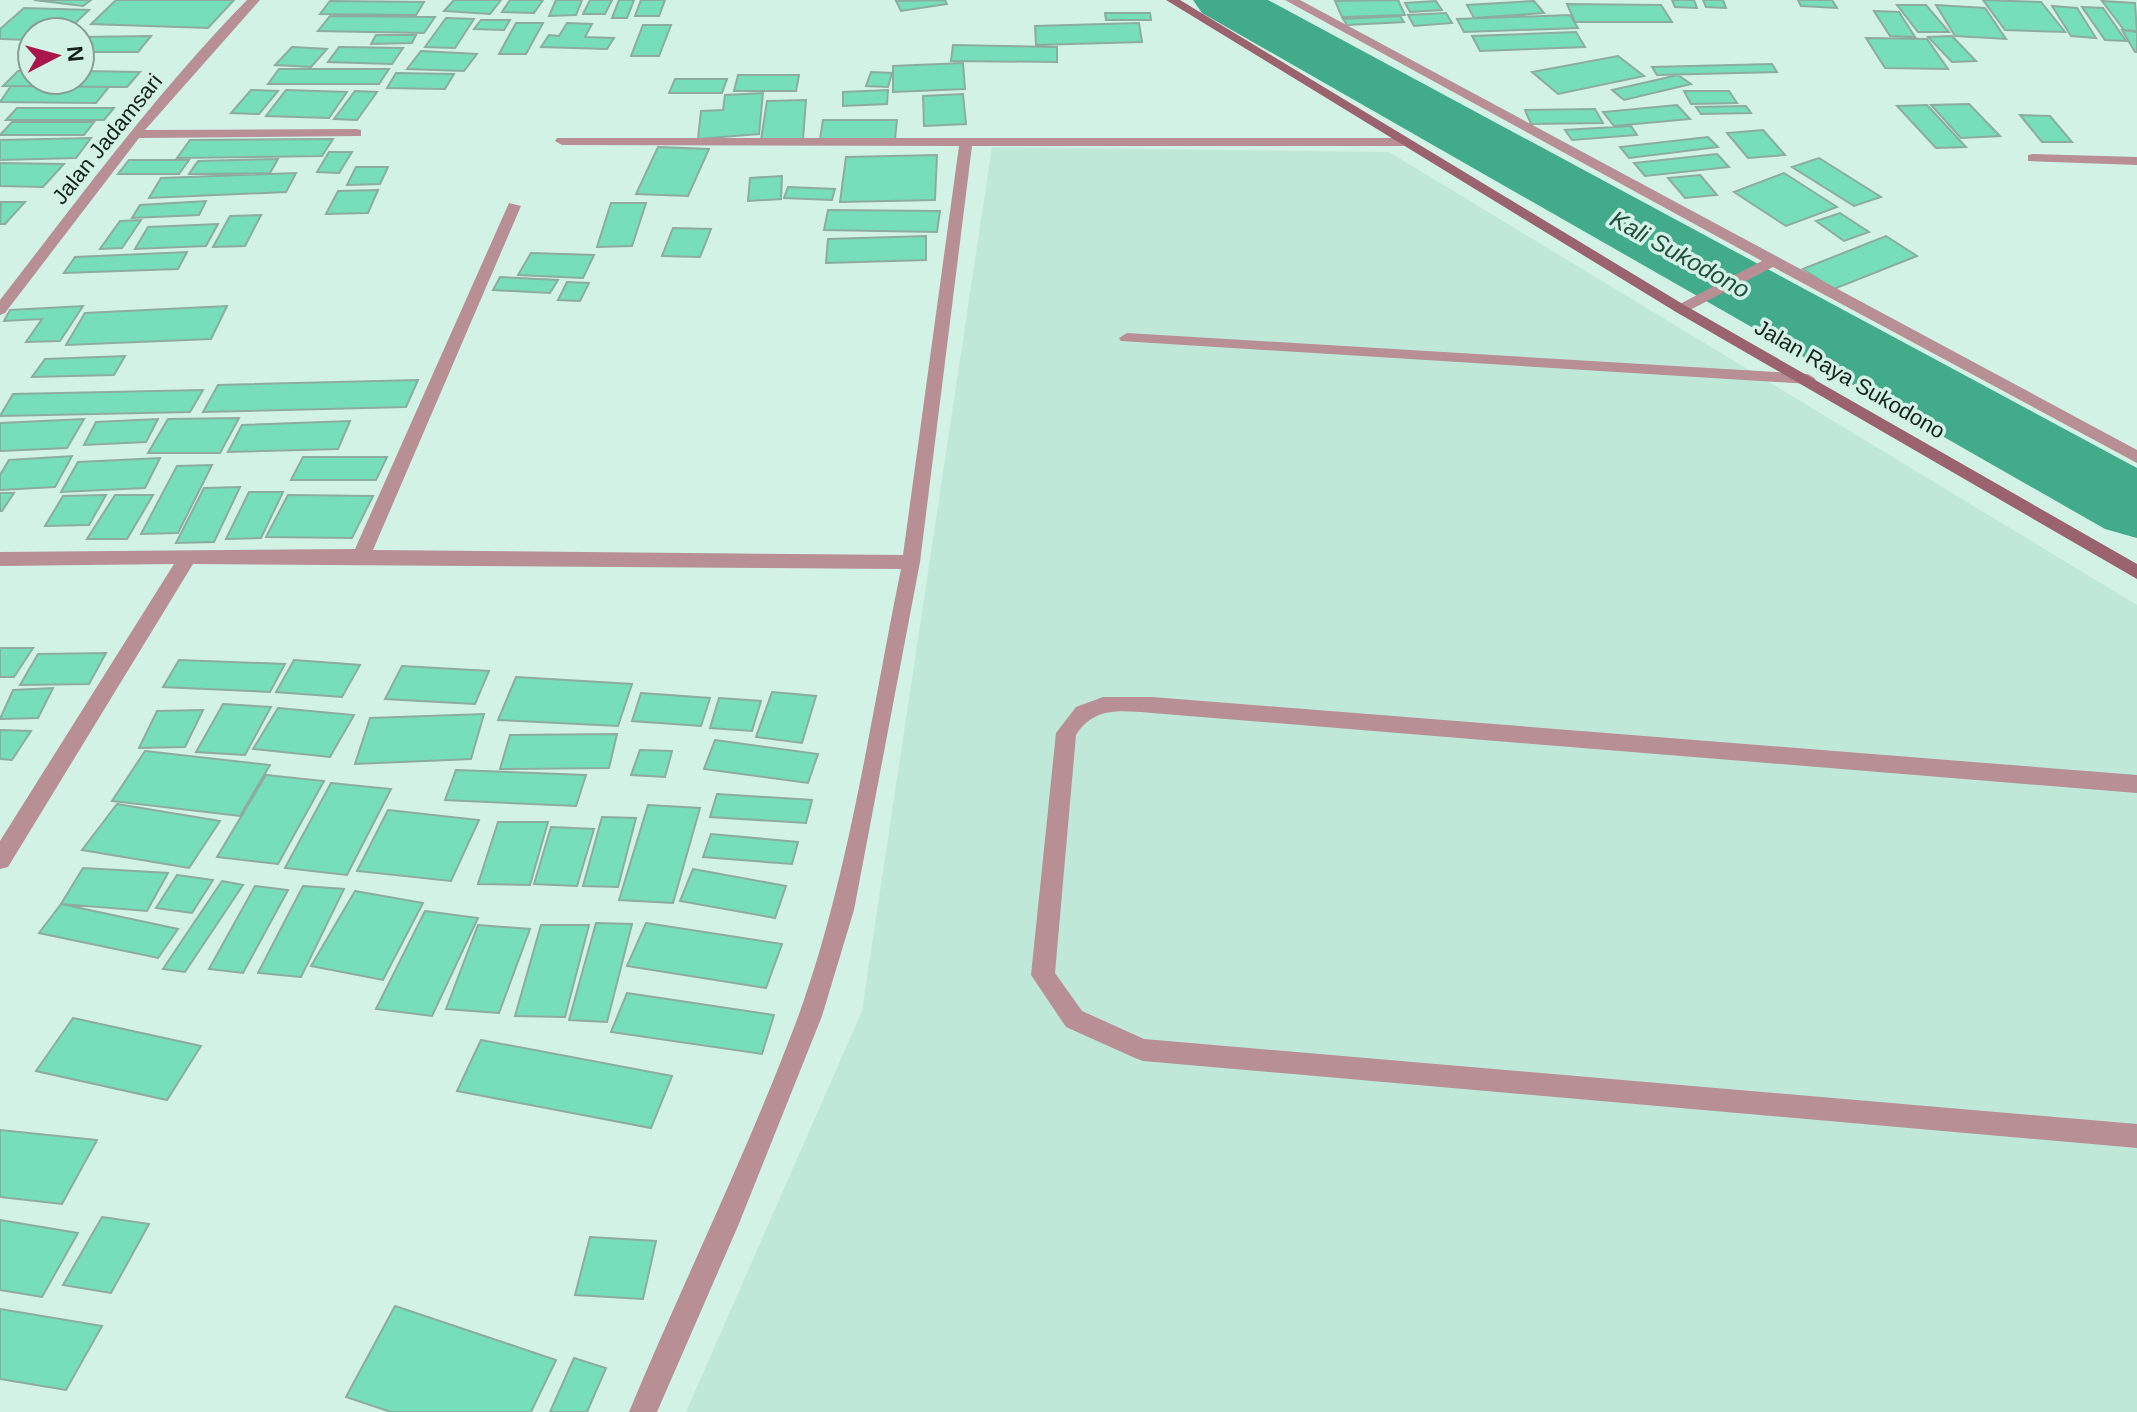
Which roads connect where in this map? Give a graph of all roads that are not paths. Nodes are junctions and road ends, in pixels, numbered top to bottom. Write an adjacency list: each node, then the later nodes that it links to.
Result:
1 (254, 0): 5 (street, Jalan Jadamsari)
2 (1172, 0): 8 (main road, Jalan Raya Sukodono)
3 (1291, 0): 12 (street)
4 (356, 133): 5 (street)
5 (138, 134): 14 (street, Jalan Jadamsari)
6 (562, 141): 7 (street)
7 (966, 142): 8 (street); 21 (street)
8 (1403, 142): 13 (main road, Jalan Raya Sukodono)
9 (2033, 158): 10 (street)
10 (2137, 161)
11 (514, 206): 18 (street)
12 (1767, 264): 13 (street); 17 (street)
13 (1681, 309): 16 (main road, Jalan Raya Sukodono)
14 (0, 310)
15 (1127, 338): 16 (street)
16 (1808, 379): 22 (main road, Jalan Raya Sukodono)
17 (2137, 457)
18 (361, 556): 19 (street); 21 (street)
19 (187, 558): 20 (street); 24 (street)
20 (0, 559)
21 (911, 562): 26 (street)
22 (2137, 572)
23 (2137, 784): 25 (street)
24 (0, 860)
25 (2137, 1136)
26 (643, 1412)

